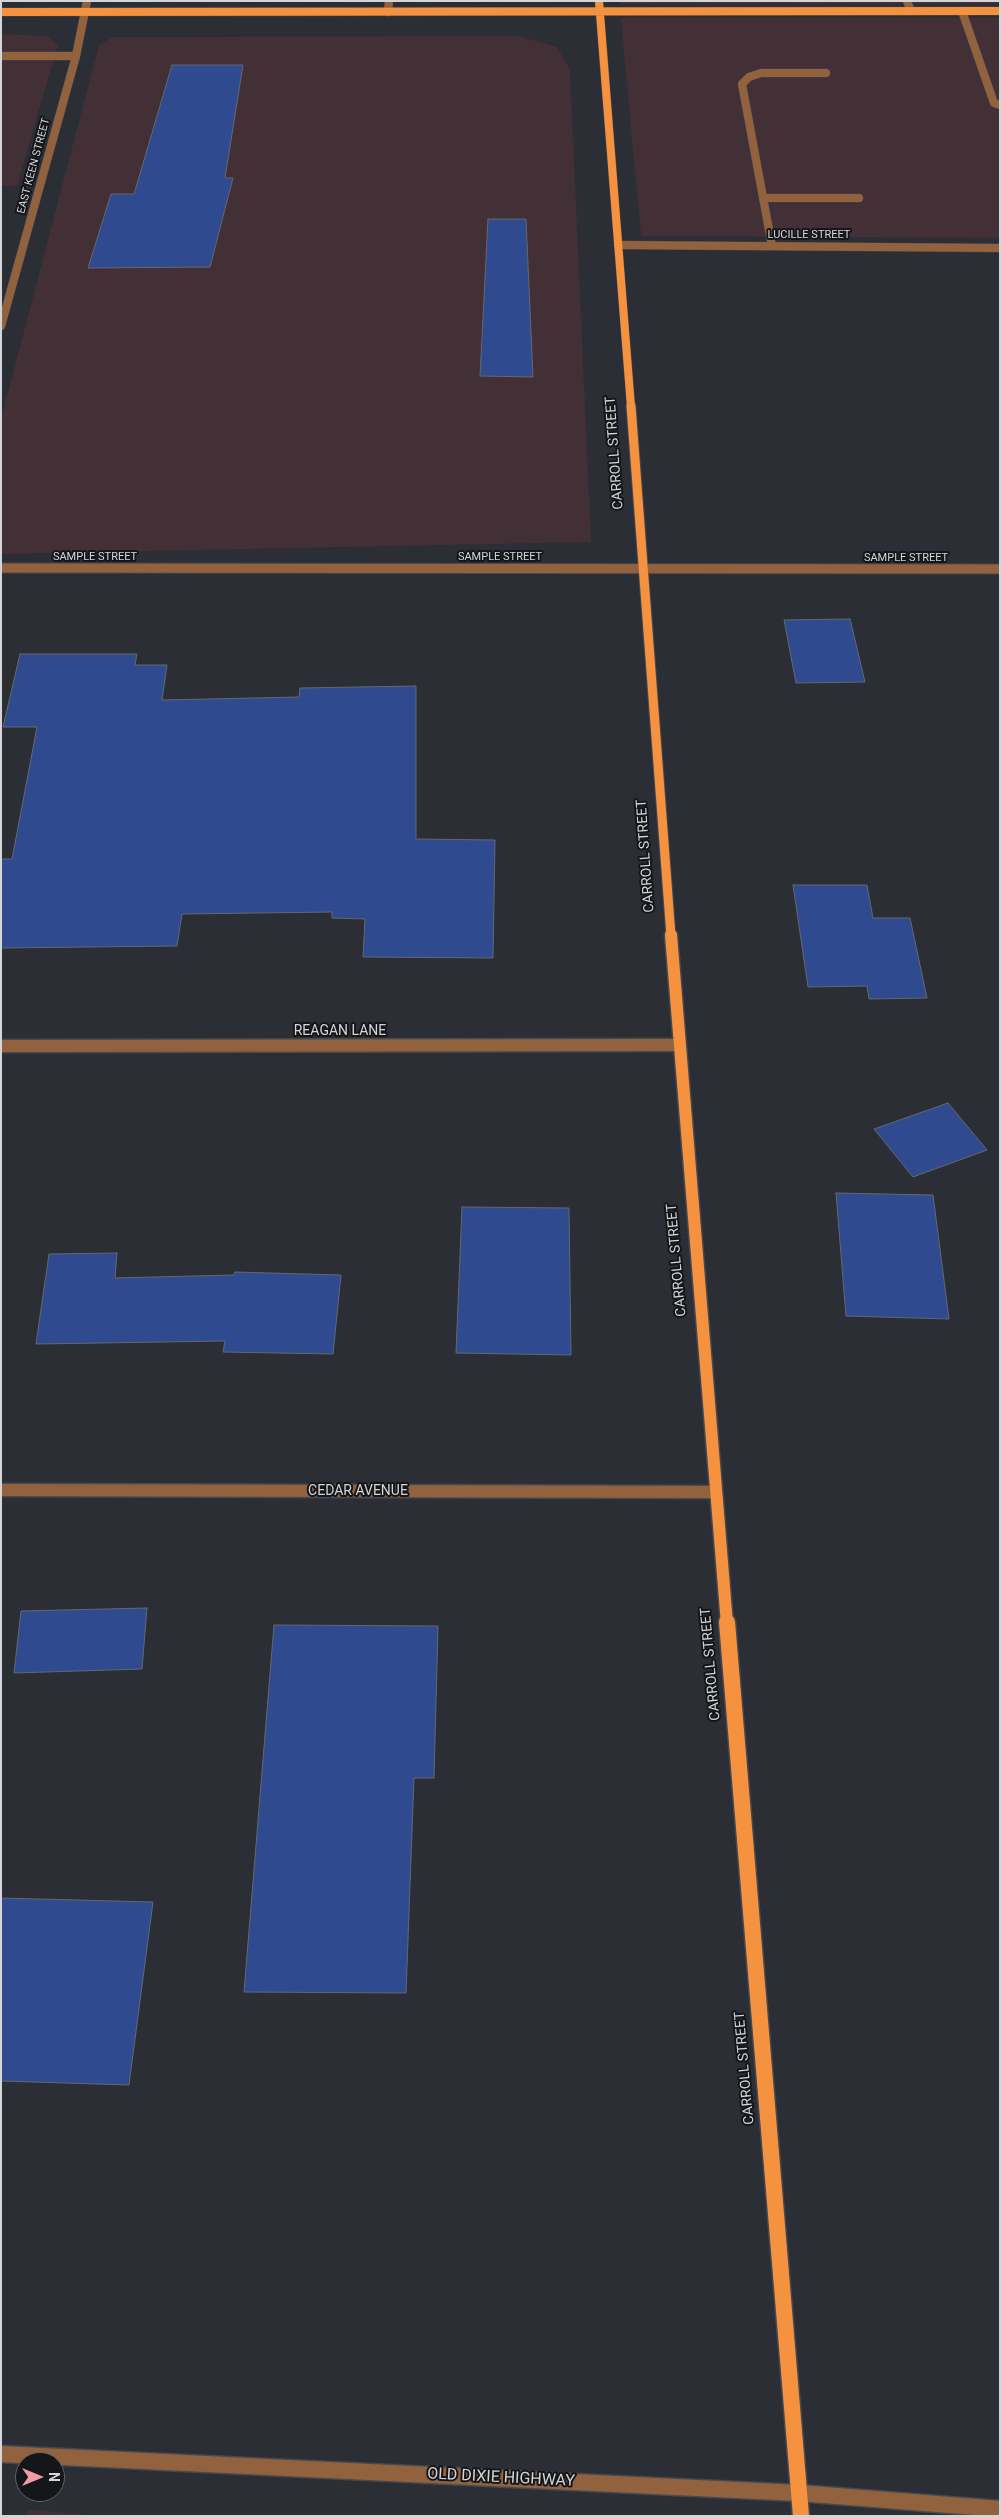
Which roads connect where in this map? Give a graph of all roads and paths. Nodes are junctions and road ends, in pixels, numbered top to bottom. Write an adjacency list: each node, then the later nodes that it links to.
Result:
1 (88, 1): 10 (street, EAST KEEN STREET)
2 (389, 1): 11 (street)
3 (599, 1): 5 (main road, CARROLL STREET)
4 (907, 1): 6 (street)
5 (600, 11): 6 (main road); 11 (main road); 18 (main road, CARROLL STREET)
6 (911, 11): 7 (main road)
7 (962, 11): 8 (main road); 15 (street)
8 (1000, 11)
9 (1, 12): 10 (main road)
10 (85, 12): 11 (main road); 13 (street, EAST KEEN STREET)
11 (388, 12)
12 (1, 56): 13 (street)
13 (76, 56): 21 (street, EAST KEEN STREET)
14 (826, 73): 16 (street)
15 (1000, 105)
16 (763, 198): 17 (street); 19 (street)
17 (859, 198)
18 (618, 245): 19 (street, LUCILLE STREET); 23 (main road, CARROLL STREET)
19 (772, 246): 20 (street, LUCILLE STREET)
20 (1000, 248)
21 (1, 326)
22 (1, 568): 23 (street, SAMPLE STREET)
23 (643, 568): 24 (street, SAMPLE STREET); 25 (main road, CARROLL STREET)
24 (1000, 569)
25 (678, 1045): 26 (street, REAGAN LANE); 28 (main road, CARROLL STREET)
26 (1, 1046)
27 (1, 1490): 28 (street, CEDAR AVENUE)
28 (715, 1492): 30 (main road, CARROLL STREET)
29 (1, 2454): 30 (street, OLD DIXIE HIGHWAY)
30 (799, 2493): 31 (street, OLD DIXIE HIGHWAY); 32 (main road, CARROLL STREET)
31 (1000, 2509)
32 (801, 2516)

